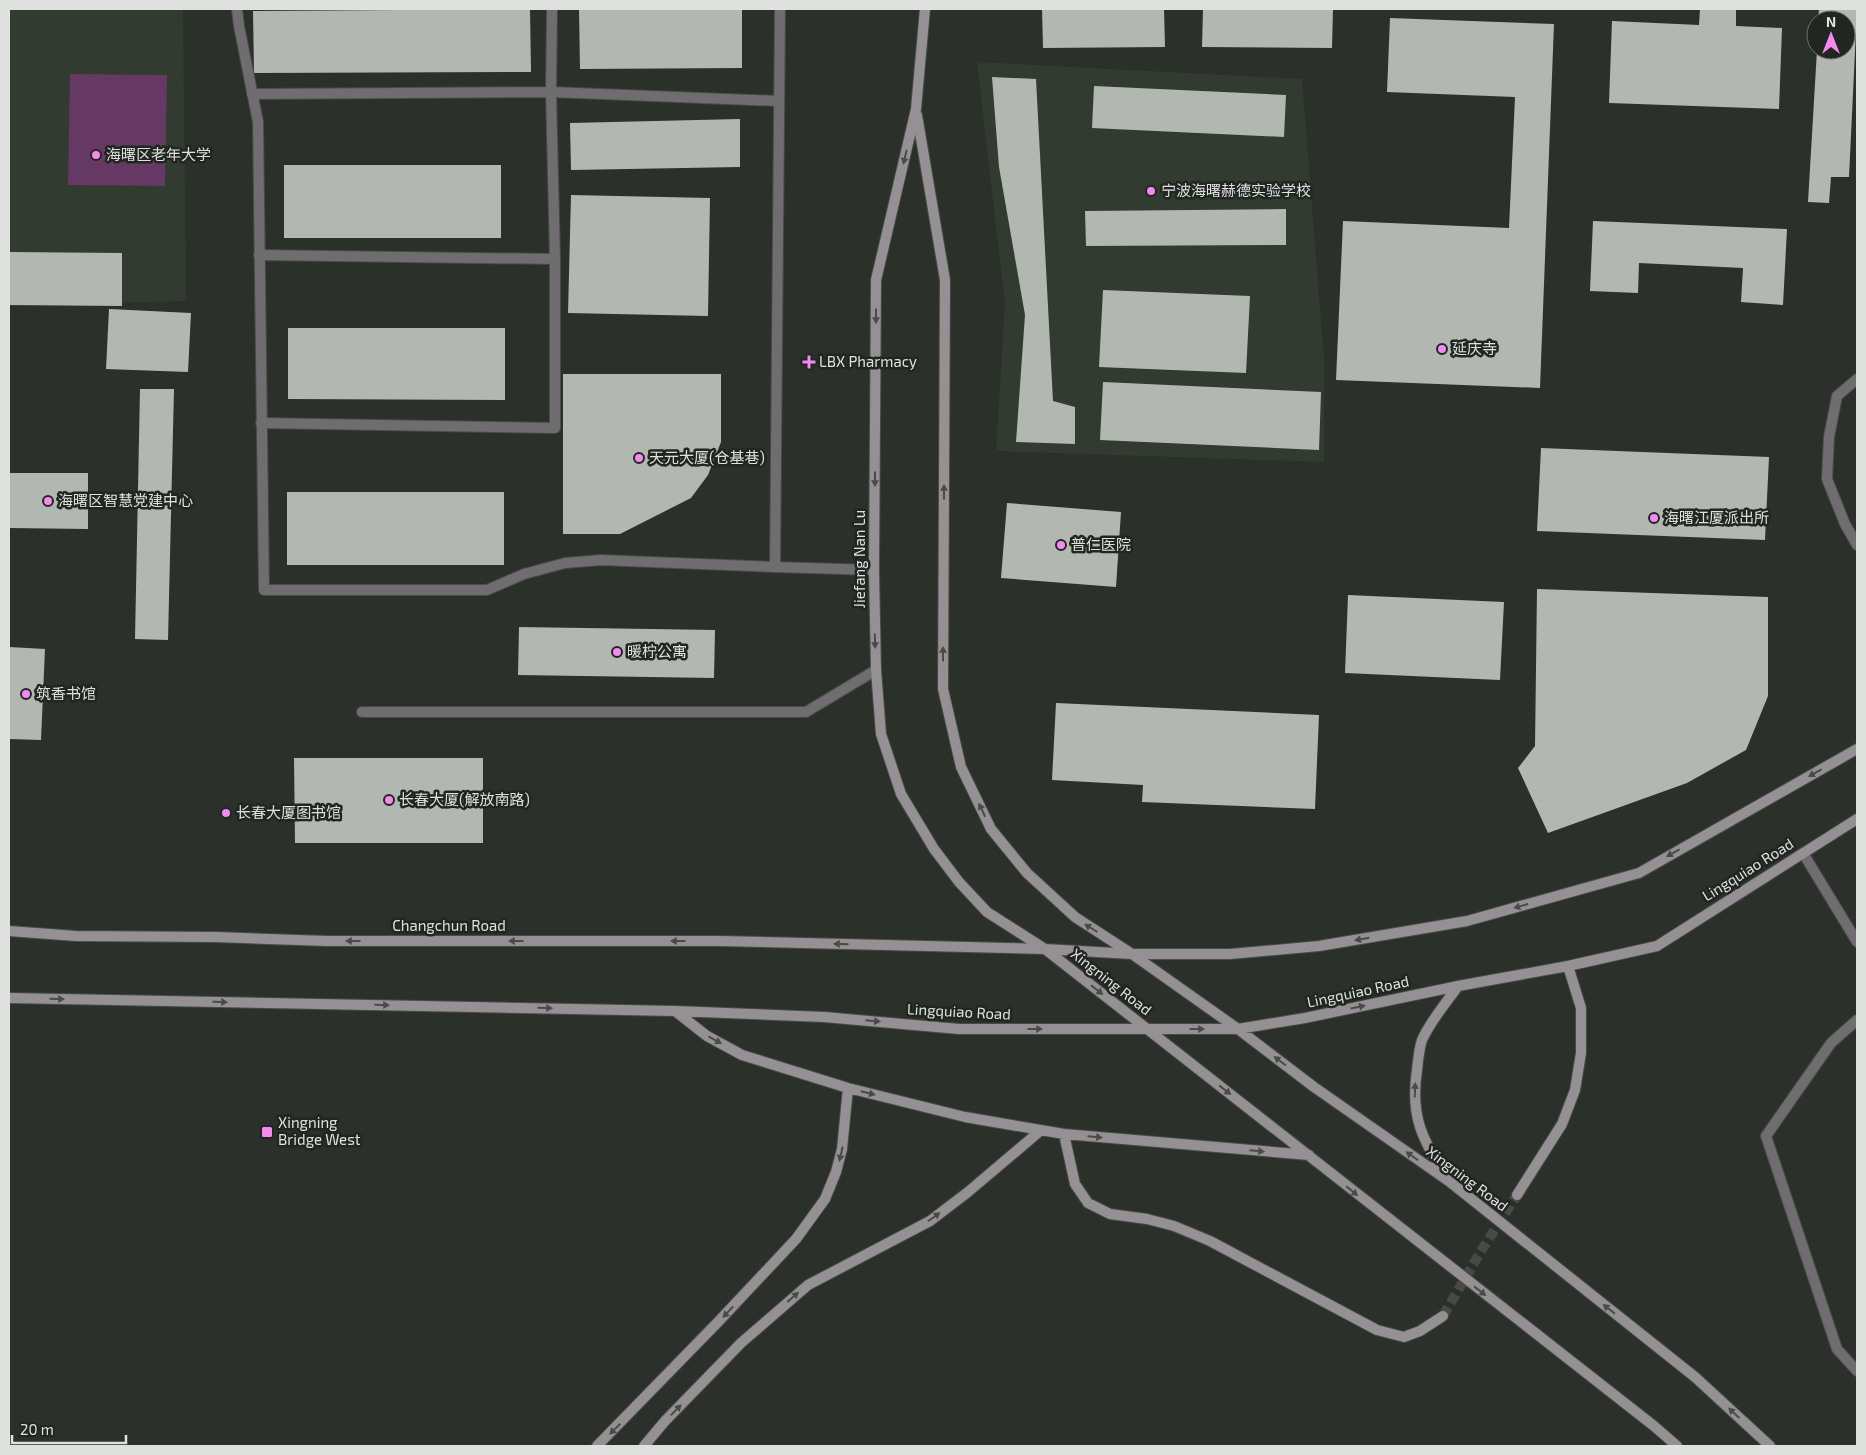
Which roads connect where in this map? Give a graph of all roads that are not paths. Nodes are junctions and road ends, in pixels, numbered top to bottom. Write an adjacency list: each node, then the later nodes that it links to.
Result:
1 (237, 9): 6 (street)
2 (552, 9): 5 (street)
3 (780, 9): 7 (street)
4 (925, 9): 8 (main road)
5 (551, 92): 6 (street); 7 (street); 10 (street)
6 (252, 94): 9 (street)
7 (779, 101): 14 (street)
8 (916, 109): 15 (main road, Jiefang Nan Lu, one-way to 15); 24 (main road, Xingning Road, one-way to 8)
9 (259, 255): 10 (street); 12 (street)
10 (555, 259): 12 (street)
11 (1857, 379): 13 (street)
12 (261, 423): 14 (street)
13 (1857, 545)
14 (775, 567): 15 (street)
15 (874, 570): 16 (main road, Jiefang Nan Lu, one-way to 16)
16 (876, 670): 17 (street); 23 (main road, Jiefang Nan Lu)
17 (362, 712)
18 (1857, 749): 24 (main road, one-way to 24)
19 (1857, 819): 20 (main road, Lingquiao Road)
20 (1803, 853): 22 (street); 25 (main road, Lingquiao Road)
21 (9, 931): 23 (main road, Changchun Road, one-way to 21)
22 (1857, 942)
23 (1045, 950): 24 (main road); 30 (main road, Xingning Road, one-way to 30)
24 (1132, 954): 31 (main road, Xingning Road)
25 (1568, 966): 26 (main road, Lingquiao Road); 37 (main road)
26 (1458, 986): 31 (main road, Lingquiao Road, one-way to 26); 36 (main road, one-way to 26)
27 (9, 998): 28 (main road, one-way to 28)
28 (675, 1011): 30 (main road, Lingquiao Road, one-way to 30); 32 (main road, one-way to 32)
29 (1857, 1020): 39 (street)
30 (1148, 1029): 31 (main road, Lingquiao Road, one-way to 31); 35 (main road, Xingning Road, one-way to 35)
31 (1238, 1029): 36 (main road, Xingning Road, one-way to 31)
32 (848, 1088): 33 (main road, one-way to 33); 40 (main road, one-way to 40)
33 (1040, 1131): 34 (main road); 41 (main road, one-way to 33)
34 (1064, 1134): 35 (main road, one-way to 35); 38 (main road)
35 (1309, 1155): 42 (main road, Xingning Road, one-way to 42)
36 (1450, 1182): 43 (main road, Xingning Road, one-way to 36)
37 (1517, 1195)
38 (1443, 1316)
39 (1857, 1371)
40 (598, 1446)
41 (644, 1446)
42 (1677, 1446)
43 (1770, 1446)

